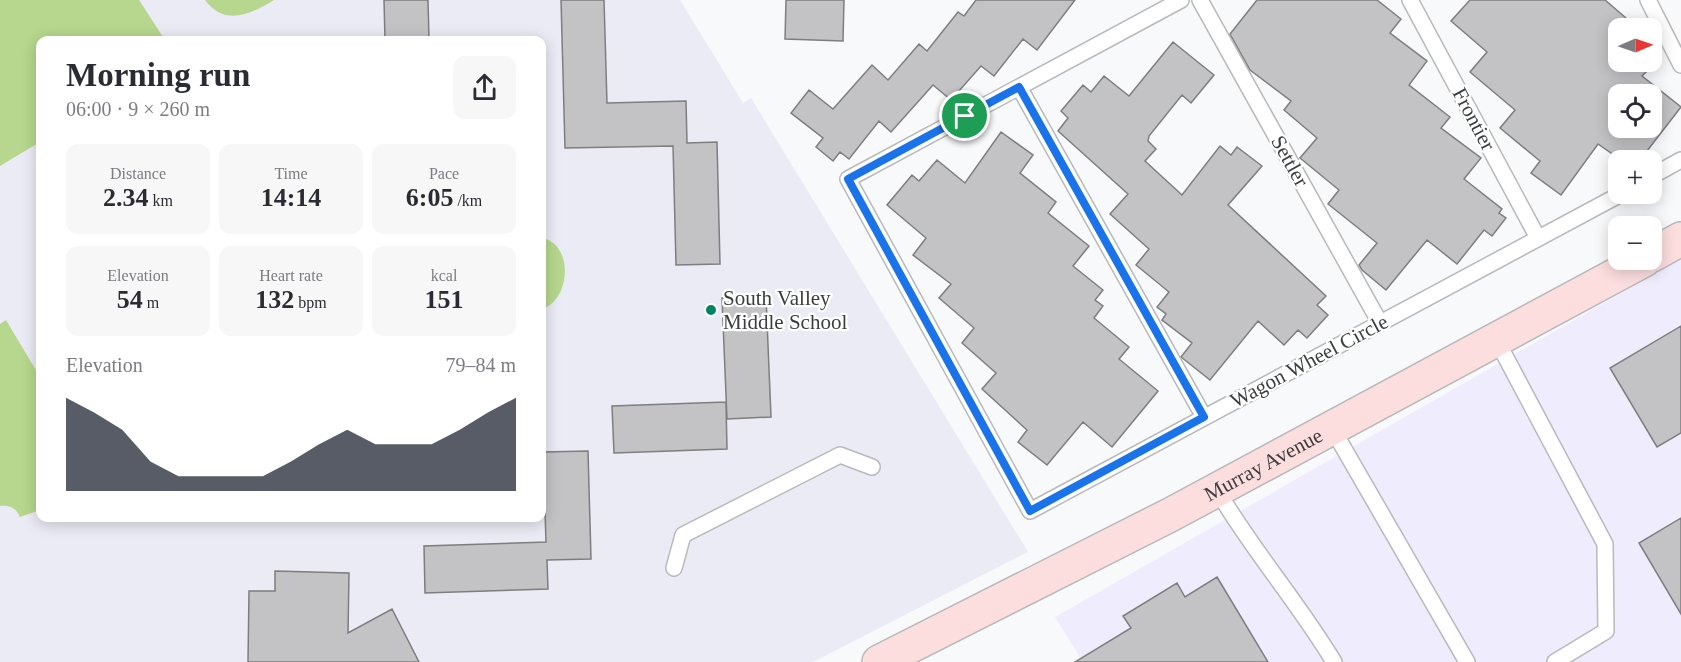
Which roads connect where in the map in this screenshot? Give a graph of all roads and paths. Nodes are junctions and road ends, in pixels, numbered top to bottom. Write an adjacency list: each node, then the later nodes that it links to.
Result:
1 (1181, 0): 6 (lane, Wagon Wheel Circle)
2 (1200, 0): 14 (lane, Settler)
3 (1410, 0): 10 (lane, Frontier)
4 (1648, 0): 5 (lane)
5 (1681, 65)
6 (1019, 87): 16 (lane); 16 (lane, Wagon Wheel Circle)
7 (1681, 160): 8 (lane)
8 (1662, 170)
9 (1608, 201): 10 (lane, Wagon Wheel Circle)
10 (1538, 238): 14 (lane, Wagon Wheel Circle)
11 (1681, 239): 12 (street)
12 (1662, 249)
13 (1625, 270): 15 (street, Murray Avenue)
14 (1380, 323): 16 (lane, Wagon Wheel Circle)
15 (1496, 339): 17 (street, Murray Avenue); 24 (lane)
16 (1204, 417)
17 (1332, 428): 19 (street, Murray Avenue); 23 (lane)
18 (872, 467): 20 (lane)
19 (1217, 490): 21 (street, Murray Avenue); 22 (lane)
20 (674, 568)
21 (879, 662)
22 (1334, 662)
23 (1467, 662)
24 (1555, 662)

